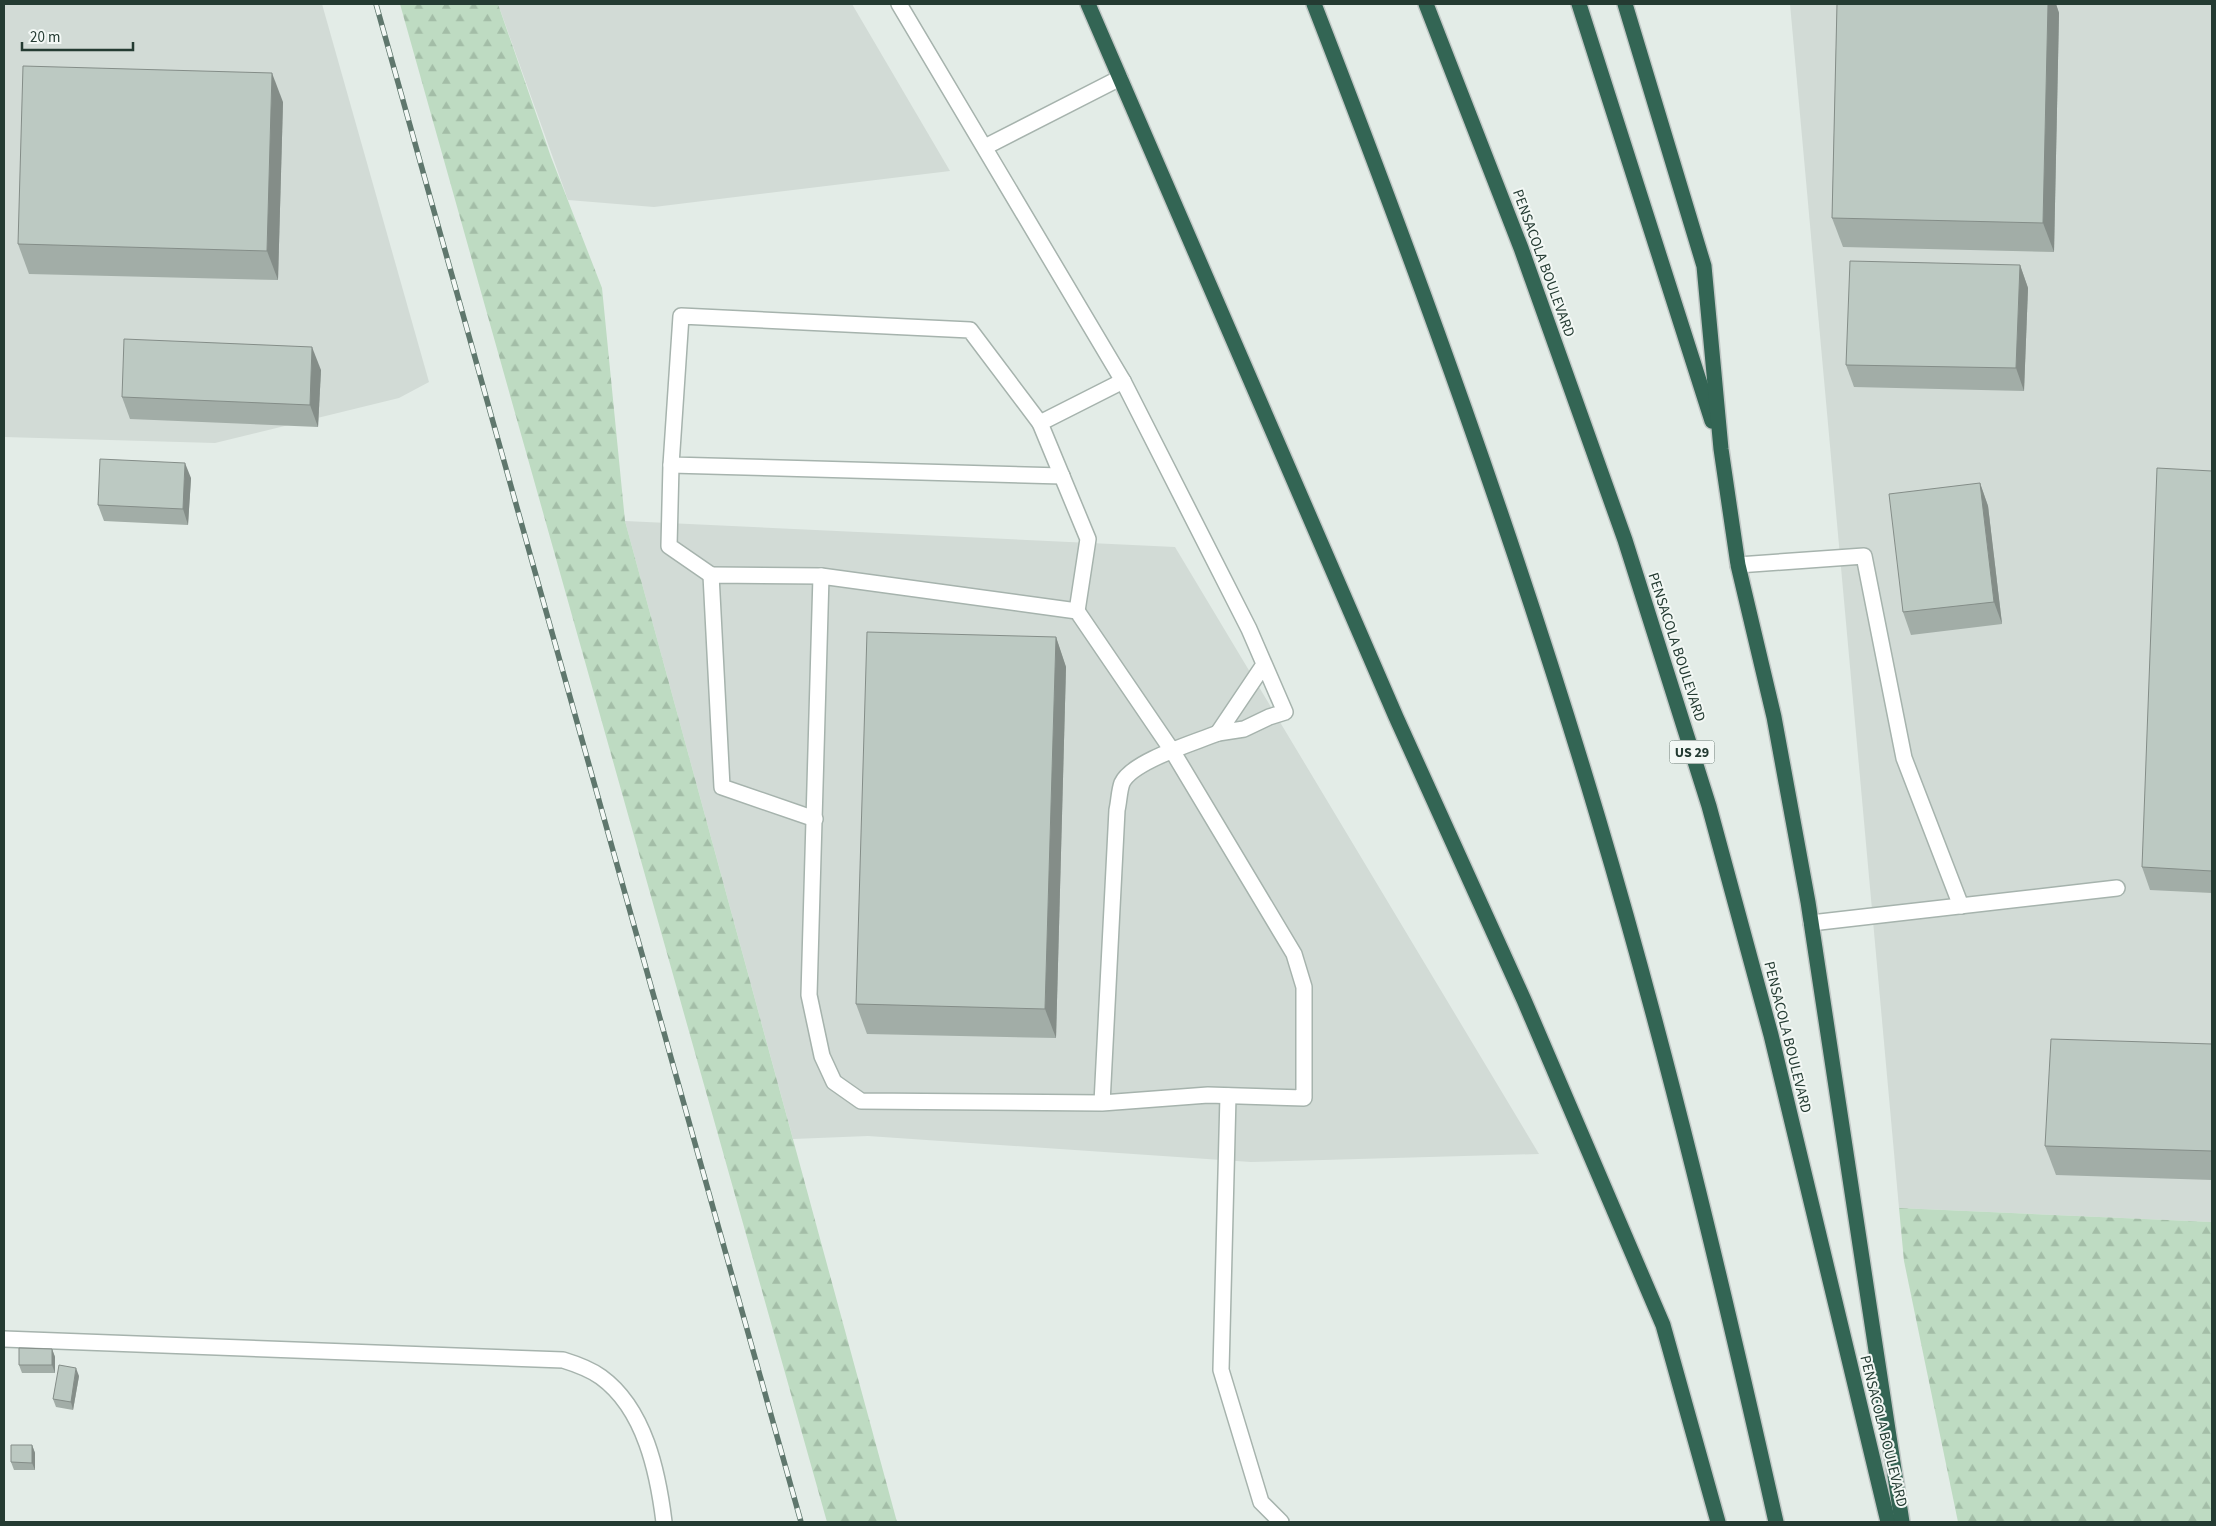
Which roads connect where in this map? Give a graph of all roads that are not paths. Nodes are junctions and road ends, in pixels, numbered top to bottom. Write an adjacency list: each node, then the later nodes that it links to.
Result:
1 (899, 4): 8 (lane)
2 (1088, 4): 7 (highway)
3 (1314, 4): 31 (highway)
4 (1426, 4): 32 (highway, PENSACOLA BOULEVARD / US 29)
5 (1579, 4): 11 (highway)
6 (1625, 4): 11 (highway)
7 (1120, 78): 8 (lane); 30 (highway)
8 (985, 147): 9 (lane)
9 (1123, 381): 10 (lane); 18 (lane)
10 (1040, 423): 12 (lane); 13 (lane)
11 (1721, 449): 14 (highway)
12 (670, 465): 13 (lane); 15 (lane)
13 (1062, 476): 17 (lane)
14 (1738, 565): 23 (lane); 24 (highway)
15 (711, 575): 16 (lane); 21 (lane)
16 (821, 576): 17 (lane); 21 (lane)
17 (1077, 611): 20 (lane)
18 (1264, 666): 19 (lane); 19 (lane)
19 (1218, 733): 20 (lane)
20 (1173, 752): 25 (lane); 26 (lane)
21 (815, 819): 26 (lane)
22 (2117, 888): 23 (lane)
23 (1961, 906): 24 (lane)
24 (1811, 923): 33 (highway)
25 (1228, 1096): 26 (lane); 29 (lane)
26 (1102, 1103)
27 (4, 1339): 28 (lane)
28 (664, 1522)
29 (1281, 1522)
30 (1718, 1522)
31 (1776, 1522)
32 (1888, 1522)
33 (1902, 1522)

